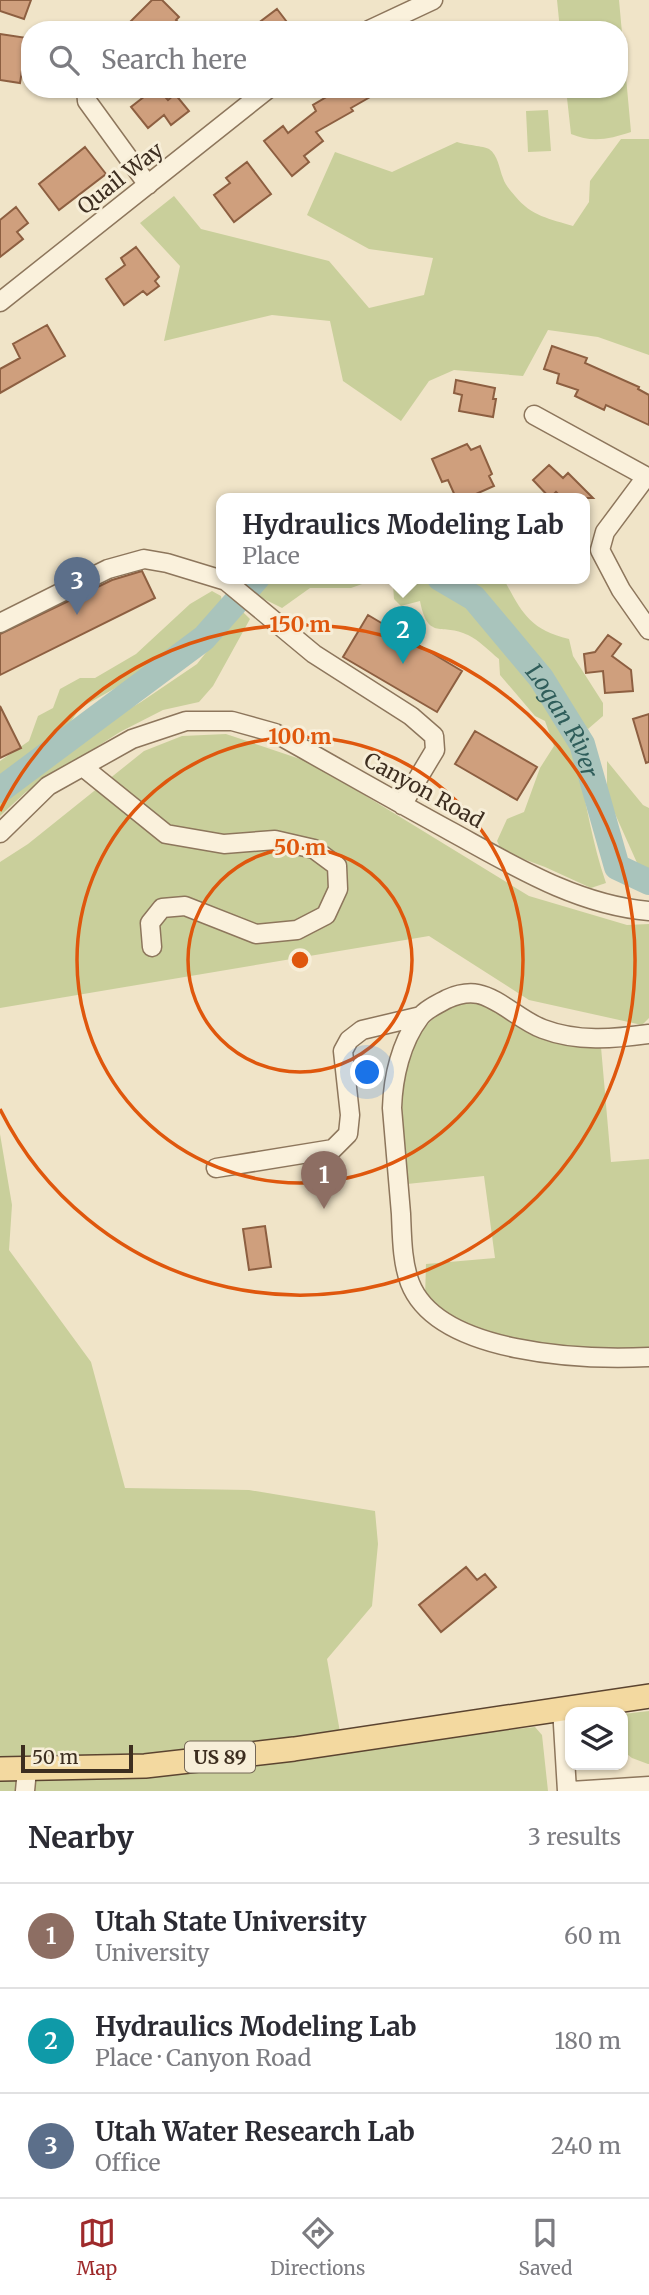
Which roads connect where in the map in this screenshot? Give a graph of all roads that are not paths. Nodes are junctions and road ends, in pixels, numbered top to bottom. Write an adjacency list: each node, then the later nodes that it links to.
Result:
1 (433, 0): 2 (street)
2 (388, 21)
3 (87, 98): 5 (street)
4 (257, 98): 5 (street, Quail Way)
5 (148, 185): 6 (street, Quail Way)
6 (0, 302)
7 (534, 415): 8 (street)
8 (648, 478): 12 (street)
9 (216, 578): 11 (street)
10 (230, 584): 14 (street)
11 (0, 623)
12 (649, 630)
13 (83, 766): 14 (street, Canyon Road); 15 (street, Canyon Road); 17 (street)
14 (402, 805): 16 (street, Canyon Road)
15 (0, 833)
16 (649, 911)
17 (152, 947)
18 (421, 1016): 19 (street); 20 (street); 21 (street)
19 (649, 1034)
20 (216, 1168)
21 (649, 1357)
22 (649, 1696): 23 (main road, US 89)
23 (562, 1708): 25 (main road, US 89); 27 (street)
24 (0, 1769): 25 (main road, US 89)
25 (26, 1780)
26 (649, 1787): 27 (street)
27 (569, 1791)

